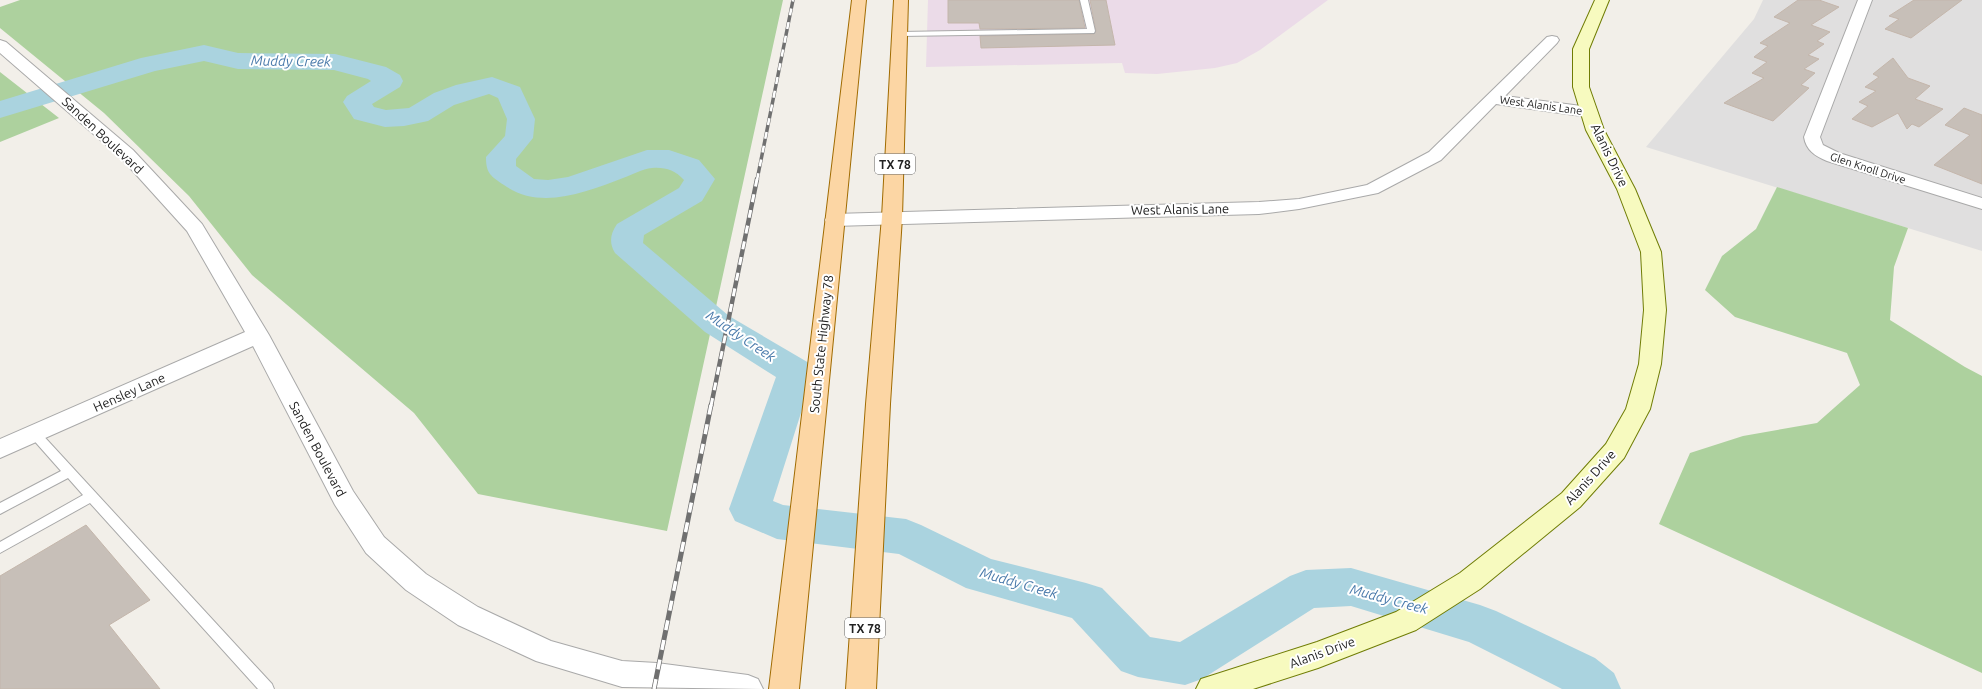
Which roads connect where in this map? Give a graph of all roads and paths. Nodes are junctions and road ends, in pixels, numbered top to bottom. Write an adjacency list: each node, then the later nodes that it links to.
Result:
1 (859, 0): 13 (main road, South State Highway 78)
2 (901, 0): 6 (main road, TX 78)
3 (1084, 0): 6 (lane)
4 (1602, 0): 10 (main road, Alanis Drive)
5 (1866, 0): 11 (street, Glen Knoll Drive)
6 (900, 34): 12 (main road, TX 78)
7 (1552, 40): 9 (street, West Alanis Lane)
8 (0, 45): 14 (street, Sanden Boulevard)
9 (1494, 99): 10 (street, West Alanis Lane); 12 (street, West Alanis Lane)
10 (1589, 112): 25 (main road, Alanis Drive)
11 (1982, 204)
12 (892, 217): 13 (street, West Alanis Lane); 24 (main road, TX 78)
13 (834, 220): 23 (main road, South State Highway 78)
14 (258, 335): 15 (street, Hensley Lane); 22 (street, Sanden Boulevard)
15 (34, 433): 16 (street, Hensley Lane); 17 (lane)
16 (0, 449)
17 (69, 472): 18 (lane); 19 (lane)
18 (91, 496): 20 (lane); 21 (lane)
19 (0, 509)
20 (0, 548)
21 (267, 689)
22 (748, 689)
23 (784, 689)
24 (861, 689)
25 (1211, 689)

